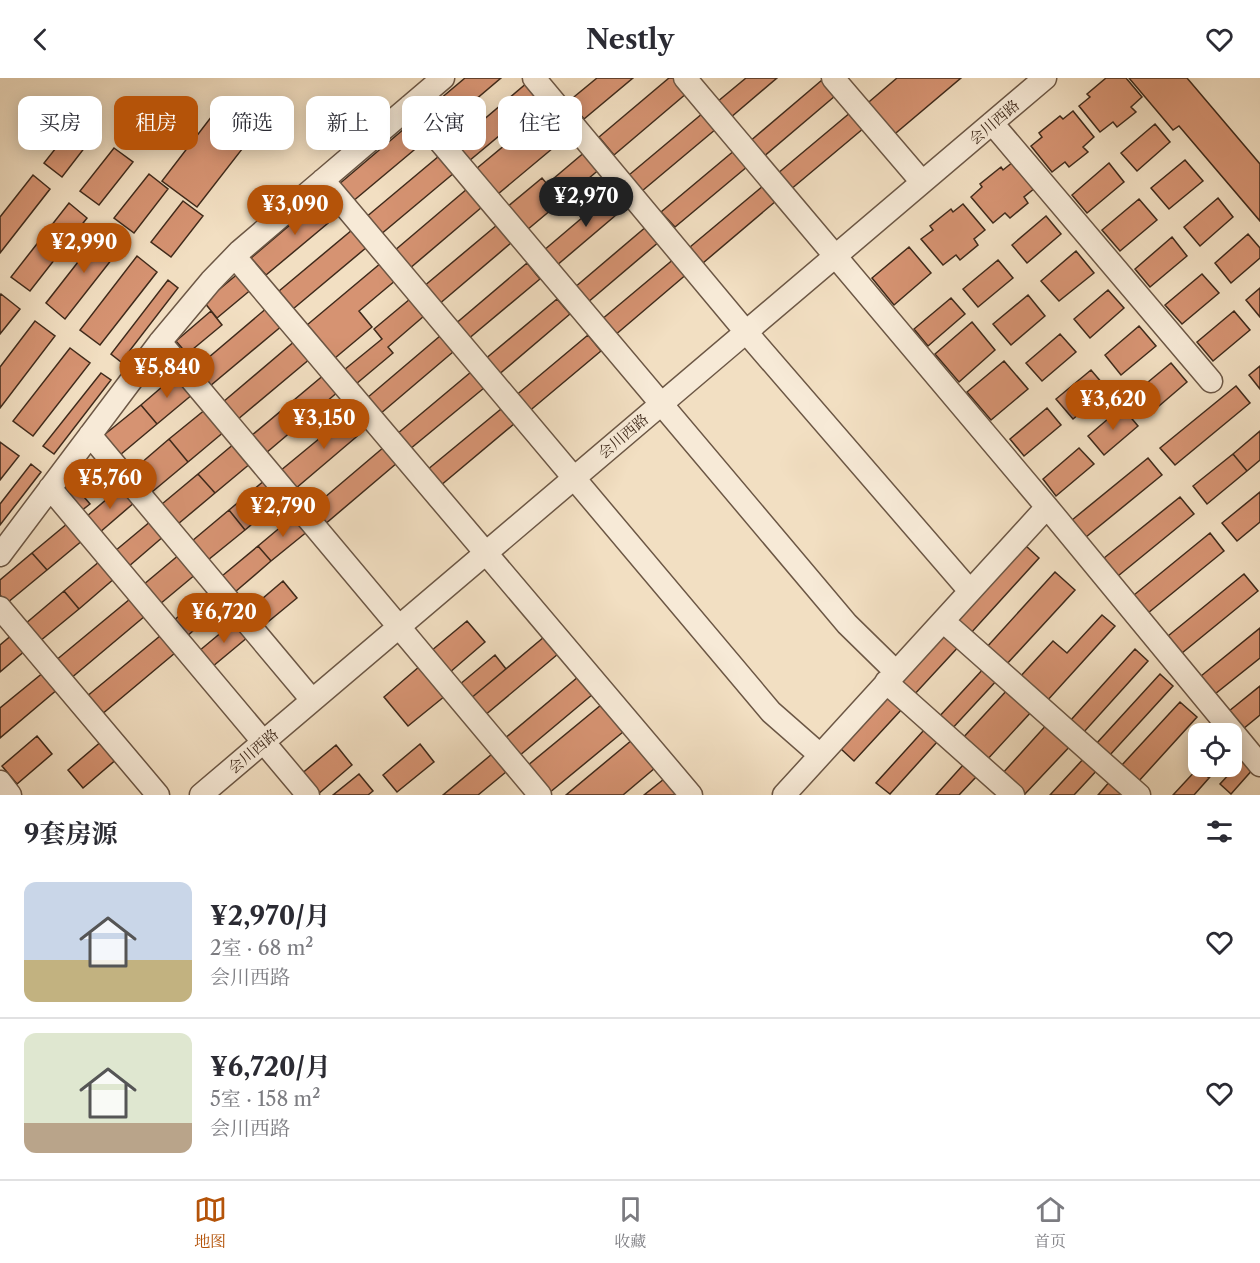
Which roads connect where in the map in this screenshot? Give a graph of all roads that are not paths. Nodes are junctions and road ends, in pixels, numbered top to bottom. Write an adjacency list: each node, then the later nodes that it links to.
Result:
1 (443, 78): 6 (street)
2 (534, 78): 14 (street)
3 (685, 78): 12 (street)
4 (833, 78): 11 (street)
5 (1045, 78): 8 (street, 会川西路)
6 (422, 96)
7 (402, 113): 10 (street)
8 (992, 123): 11 (street, 会川西路); 16 (street)
9 (447, 150): 17 (street)
10 (323, 180): 13 (street); 19 (street)
11 (922, 183): 12 (street, 会川西路)
12 (836, 256): 14 (street, 会川西路); 21 (street)
13 (235, 257): 15 (street); 22 (street)
14 (746, 332): 17 (street, 会川西路); 24 (street)
15 (160, 342): 18 (street); 27 (street)
16 (1211, 381)
17 (661, 404): 19 (street, 会川西路); 28 (street)
18 (90, 435): 20 (street); 29 (street)
19 (574, 478): 22 (street, 会川西路); 31 (street)
20 (50, 488): 23 (street); 30 (street)
21 (1047, 507): 24 (street); 32 (street)
22 (485, 553): 27 (street, 会川西路); 39 (street)
23 (0, 555)
24 (970, 591): 26 (street)
25 (0, 608): 35 (street)
26 (943, 621): 28 (street); 42 (street)
27 (399, 627): 29 (street, 会川西路); 38 (street)
28 (891, 677): 31 (street); 41 (street)
29 (312, 700): 30 (street, 会川西路)
30 (263, 742): 36 (street, 会川西路); 37 (street)
31 (820, 755): 40 (street)
32 (1260, 765)
33 (0, 782): 34 (street)
34 (10, 795)
35 (158, 795)
36 (201, 795)
37 (308, 795)
38 (540, 795)
39 (691, 795)
40 (784, 795)
41 (1013, 795)
42 (1139, 795)

